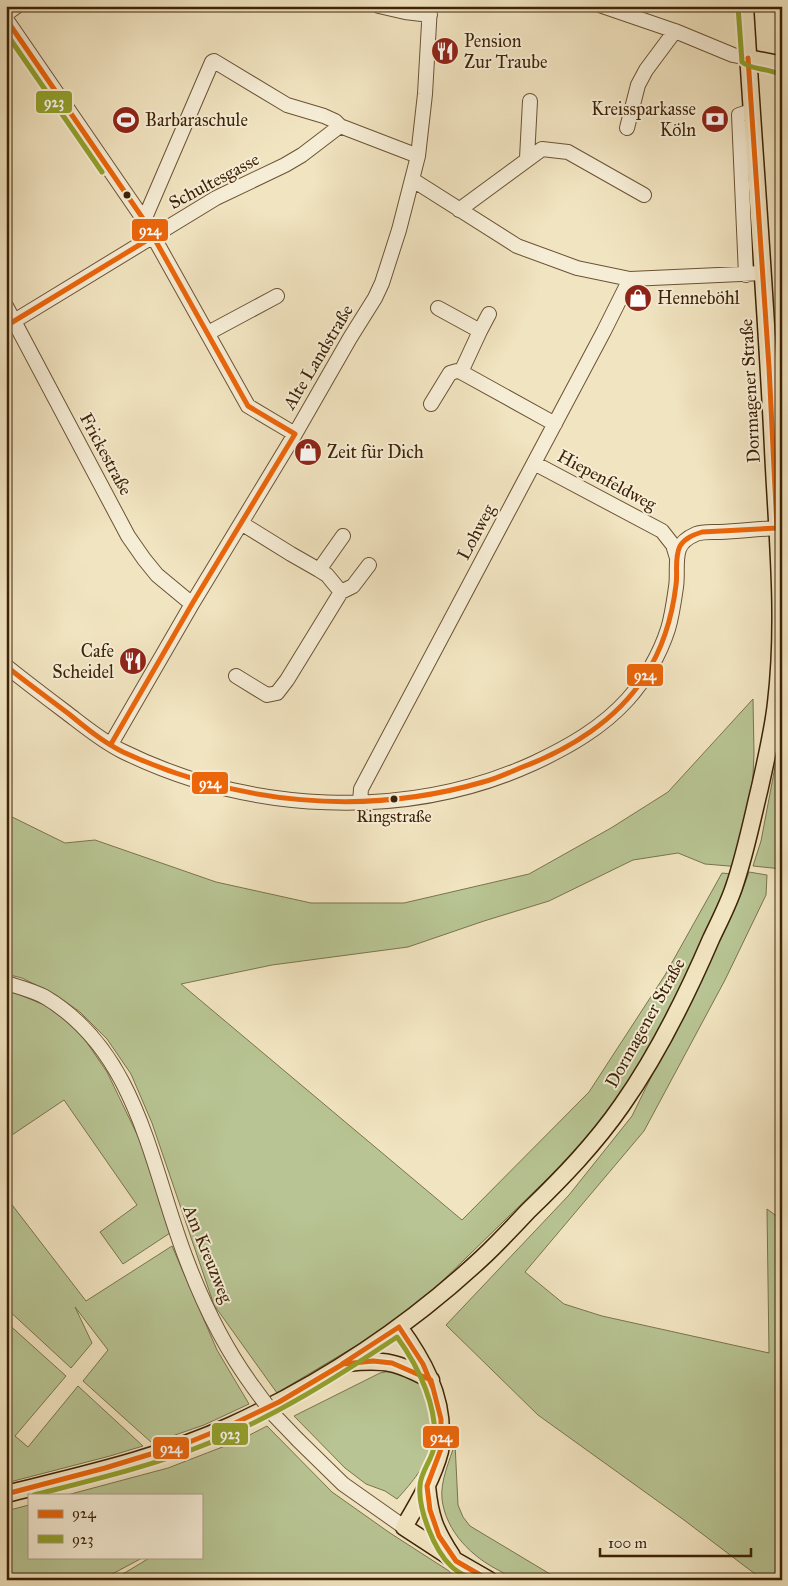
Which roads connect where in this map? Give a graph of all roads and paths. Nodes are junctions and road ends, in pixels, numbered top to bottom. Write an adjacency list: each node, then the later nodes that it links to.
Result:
1 (17, 6): 6 (street)
2 (379, 6): 5 (street)
3 (602, 6): 8 (street)
4 (745, 6): 9 (main road, Dormagener Straße)
5 (430, 11): 15 (street, Alte Landstraße)
6 (6, 14)
7 (6, 19): 20 (street)
8 (674, 31): 9 (street); 14 (street)
9 (748, 58): 10 (main road); 12 (main road, Dormagener Straße)
10 (782, 68)
11 (530, 101): 16 (street)
12 (751, 111): 22 (street); 23 (main road, Dormagener Straße)
13 (340, 126): 15 (street); 20 (street); 21 (street, Schultesgasse)
14 (627, 128)
15 (418, 156): 17 (street, Alte Landstraße)
16 (527, 158): 18 (street); 19 (street)
17 (413, 180): 19 (street); 35 (street, Alte Landstraße)
18 (644, 195)
19 (459, 210): 24 (street)
20 (144, 220): 21 (street)
21 (154, 236): 29 (street, Schultesgasse); 31 (street)
22 (746, 274): 23 (street); 24 (street)
23 (763, 274): 38 (main road, Dormagener Straße)
24 (630, 280): 34 (street, Lohweg)
25 (277, 296): 31 (street)
26 (6, 306): 29 (street, Frickestraße)
27 (438, 308): 30 (street)
28 (489, 314): 30 (street)
29 (10, 323): 46 (street, Frickestraße)
30 (480, 331): 32 (street)
31 (208, 333): 35 (street)
32 (461, 372): 33 (street); 34 (street)
33 (431, 404)
34 (555, 424): 36 (street, Lohweg)
35 (295, 434): 37 (street, Alte Landstraße)
36 (534, 462): 39 (street, Hiepenfeldweg); 50 (street, Lohweg)
37 (241, 523): 44 (street); 46 (street, Alte Landstraße)
38 (777, 528): 40 (street); 52 (main road, Dormagener Straße)
39 (662, 531): 40 (street); 42 (street)
40 (698, 533): 42 (street)
41 (343, 536): 44 (street)
42 (678, 560): 50 (street)
43 (369, 565): 45 (street)
44 (319, 570): 45 (street)
45 (341, 592): 48 (street)
46 (192, 604): 49 (street, Alte Landstraße)
47 (6, 666): 49 (street)
48 (236, 676)
49 (111, 744): 50 (street)
50 (360, 802)
51 (6, 983): 57 (street, Am Kreuzweg, bridge)
52 (399, 1327): 53 (main road, Dormagener Straße); 54 (main road)
53 (343, 1364): 54 (main road); 56 (main road, Dormagener Straße)
54 (431, 1380): 55 (main road)
55 (427, 1486): 57 (main road); 58 (main road)
56 (6, 1494)
57 (404, 1527): 58 (main road)
58 (456, 1561): 59 (main road)
59 (489, 1580)

